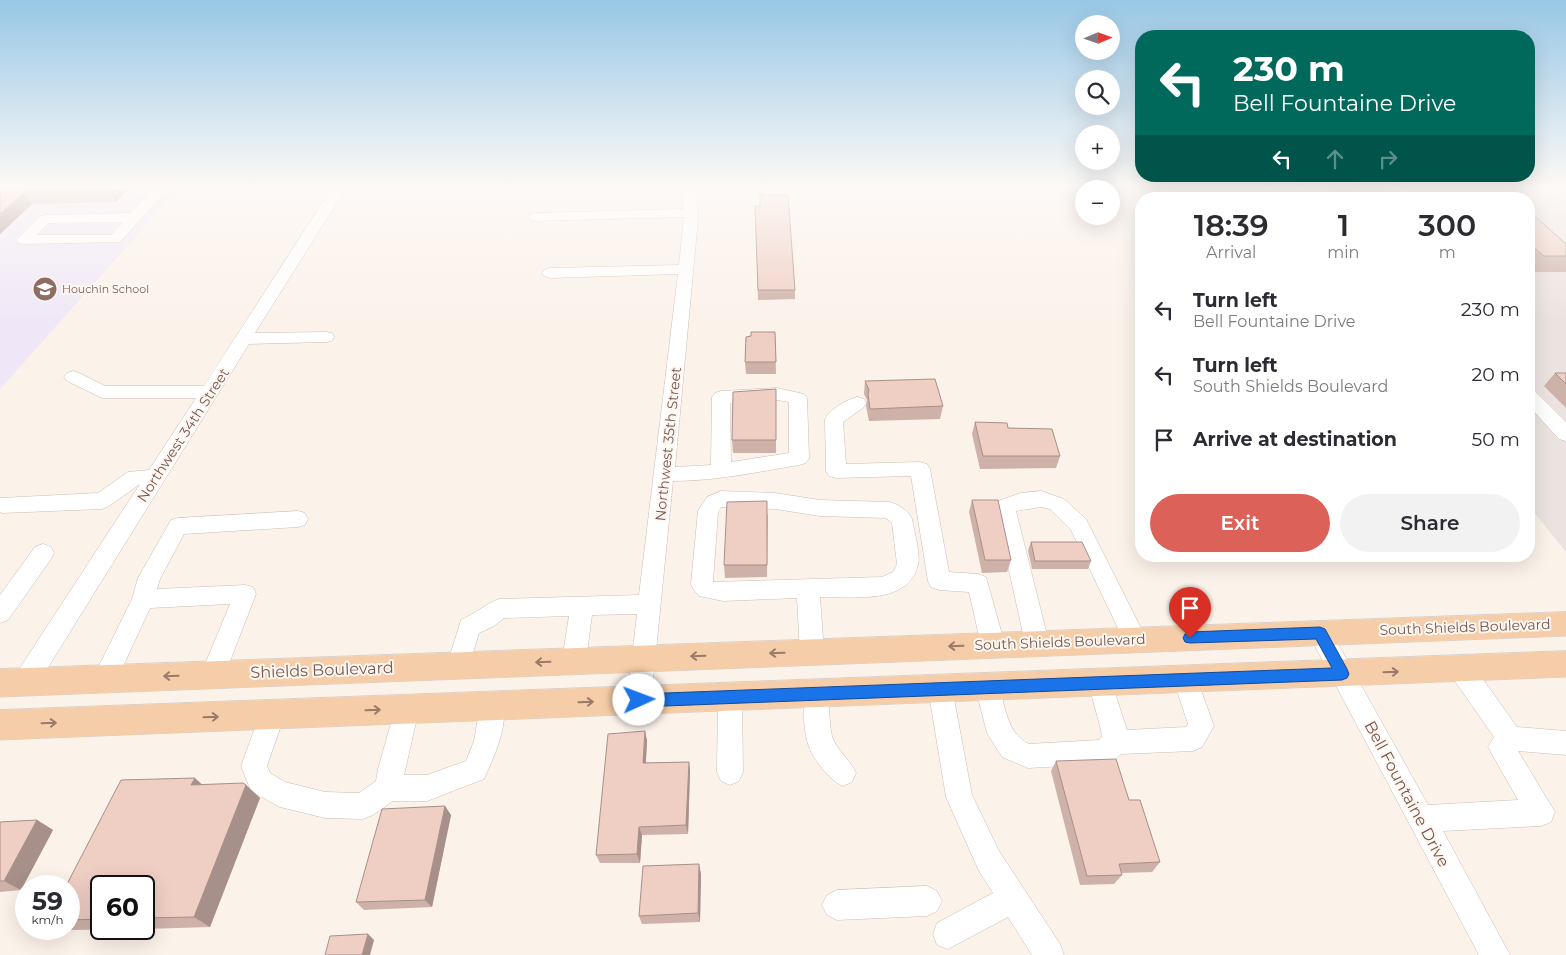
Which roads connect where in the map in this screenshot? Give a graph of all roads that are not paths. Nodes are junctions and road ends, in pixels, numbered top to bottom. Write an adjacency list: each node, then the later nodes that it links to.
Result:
1 (31, 233): 2 (street)
2 (121, 233)
3 (311, 233): 8 (street, Northwest 34th Street)
4 (690, 233): 5 (street, Northwest 35th Street)
5 (687, 269): 6 (street); 15 (street, Northwest 35th Street)
6 (550, 273)
7 (326, 337): 8 (street)
8 (244, 339): 10 (street, Northwest 34th Street)
9 (73, 377): 10 (street)
10 (210, 392): 16 (street, Northwest 34th Street)
11 (1535, 401): 13 (street)
12 (857, 403): 29 (street)
13 (1566, 434)
14 (721, 471): 14 (street); 15 (street)
15 (665, 474): 22 (street, Northwest 35th Street)
16 (157, 476): 17 (street); 40 (street, Northwest 34th Street)
17 (2, 505)
18 (298, 519): 21 (street)
19 (44, 554): 24 (street)
20 (808, 588): 20 (street); 30 (street)
21 (143, 599): 36 (street); 38 (street)
22 (650, 604): 23 (street); 31 (street, Northwest 35th Street)
23 (582, 606): 32 (street); 34 (street)
24 (0, 613)
25 (1566, 624): 26 (main road, South Shields Boulevard)
26 (1320, 633): 27 (main road, South Shields Boulevard); 37 (street, Bell Fountaine Drive)
27 (1135, 640): 28 (main road, South Shields Boulevard); 28 (street)
28 (1037, 643): 29 (main road, South Shields Boulevard)
29 (993, 645): 30 (main road, South Shields Boulevard, one-way to 30)
30 (812, 652): 31 (main road, South Shields Boulevard, one-way to 31)
31 (644, 658): 32 (main road, Shields Boulevard); 46 (street, Northwest 35th Street)
32 (574, 660): 34 (main road, Shields Boulevard, one-way to 34)
33 (1566, 664): 35 (main road)
34 (459, 665): 36 (main road, Shields Boulevard)
35 (1461, 669): 37 (main road, one-way to 35); 51 (street)
36 (213, 674): 38 (main road, Shields Boulevard, one-way to 38)
37 (1342, 674): 39 (main road); 57 (street, Bell Fountaine Drive)
38 (105, 678): 40 (main road, Shields Boulevard)
39 (1185, 679): 41 (main road); 52 (street)
40 (13, 682)
41 (1100, 682): 42 (main road); 52 (street)
42 (987, 686): 43 (main road); 52 (street)
43 (940, 688): 44 (main road); 58 (street)
44 (815, 693): 45 (main road); 55 (street)
45 (730, 697): 46 (main road); 54 (street)
46 (639, 700): 47 (main road, one-way to 46)
47 (492, 706): 48 (main road); 56 (street)
48 (407, 709): 49 (main road, one-way to 48); 56 (street)
49 (272, 714): 50 (main road, one-way to 49); 56 (street)
50 (0, 725)
51 (1510, 739): 53 (street); 57 (street)
52 (1115, 742)
53 (1566, 743)
54 (730, 772)
55 (843, 773)
56 (389, 788)
57 (1421, 819): 63 (street, Bell Fountaine Drive)
58 (1012, 898): 61 (street); 62 (street)
59 (927, 901): 60 (street)
60 (838, 905)
61 (948, 934)
62 (1049, 955)
63 (1495, 955)

